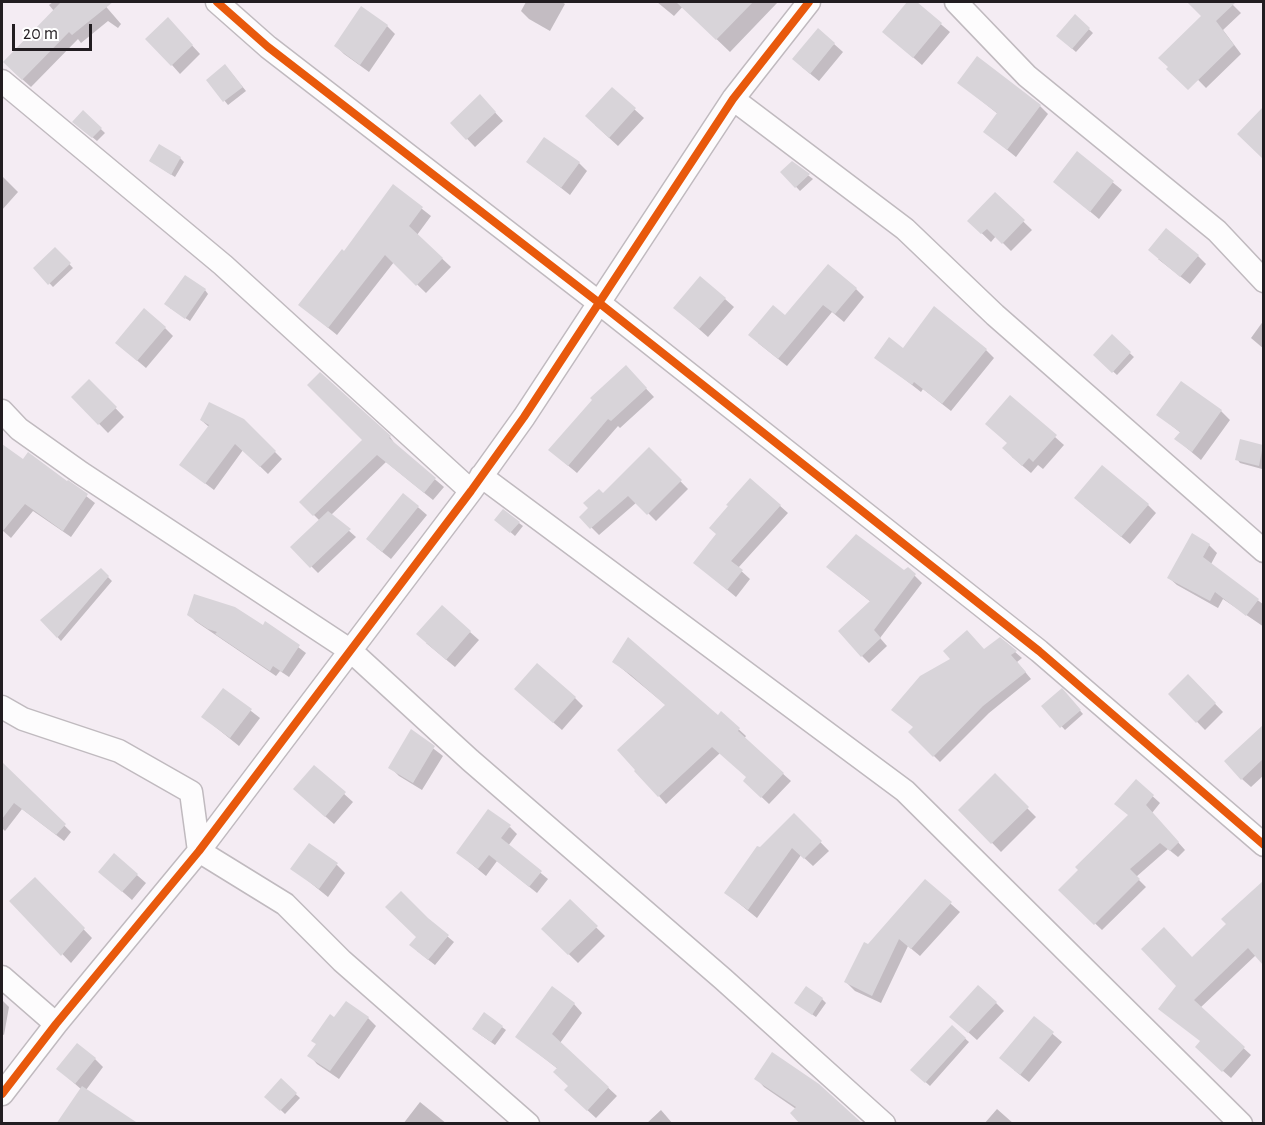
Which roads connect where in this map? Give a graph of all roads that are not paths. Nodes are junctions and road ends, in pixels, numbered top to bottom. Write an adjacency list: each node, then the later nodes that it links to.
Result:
1 (217, 2): 7 (street)
2 (809, 2): 5 (street)
3 (956, 2): 6 (street)
4 (2, 81): 9 (street)
5 (733, 99): 7 (street); 10 (street)
6 (1263, 281)
7 (598, 302): 9 (street); 13 (street)
8 (2, 411): 11 (street)
9 (476, 484): 11 (street); 20 (street)
10 (1263, 551)
11 (351, 651): 14 (street); 19 (street)
12 (2, 707): 14 (street)
13 (1263, 845)
14 (199, 852): 16 (street); 18 (street)
15 (2, 977): 16 (street)
16 (56, 1024): 17 (street)
17 (2, 1094)
18 (528, 1124)
19 (884, 1124)
20 (1241, 1124)

